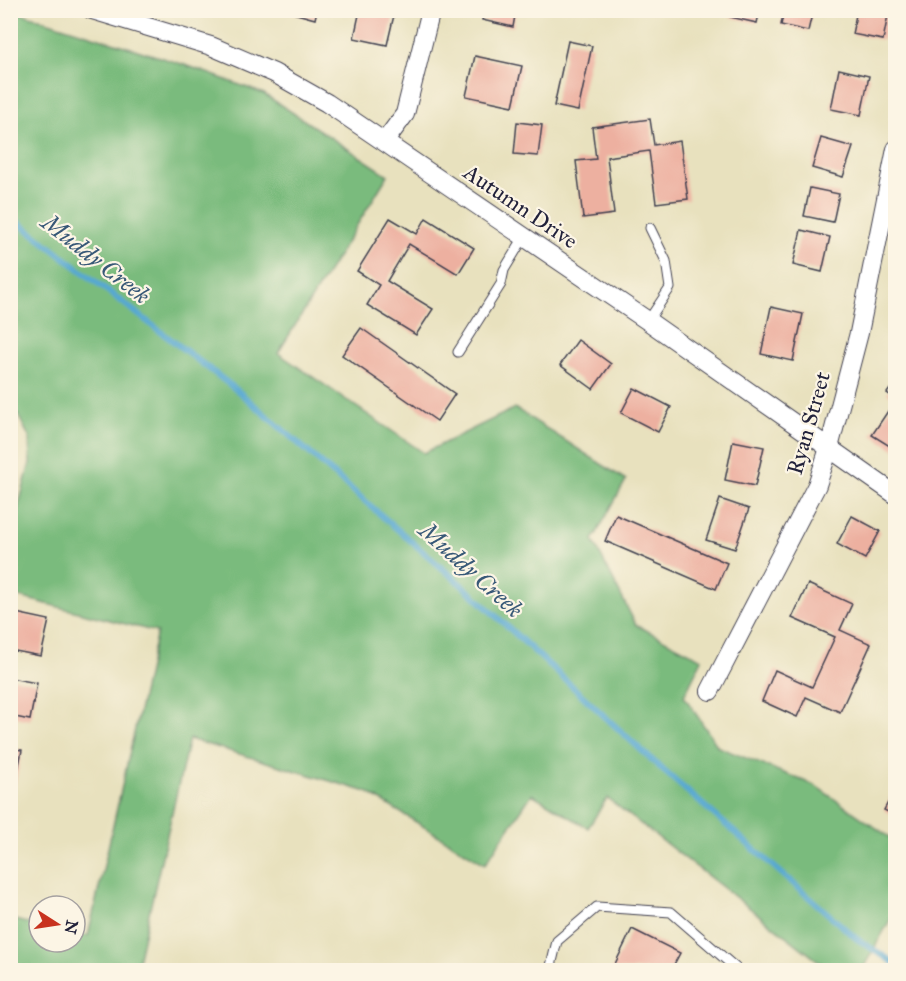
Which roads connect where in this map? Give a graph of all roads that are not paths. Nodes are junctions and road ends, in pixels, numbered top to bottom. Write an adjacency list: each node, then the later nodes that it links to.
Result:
1 (92, 10): 3 (street, Autumn Drive)
2 (432, 10): 3 (street)
3 (385, 141): 6 (street, Autumn Drive)
4 (896, 149): 9 (street, Ryan Street)
5 (650, 228): 7 (lane)
6 (525, 237): 7 (street, Autumn Drive); 8 (lane)
7 (648, 321): 9 (street, Autumn Drive)
8 (458, 352)
9 (829, 448): 10 (street, Autumn Drive); 11 (street, Ryan Street)
10 (896, 495)
11 (710, 691)
12 (550, 970): 13 (lane)
13 (738, 970)

